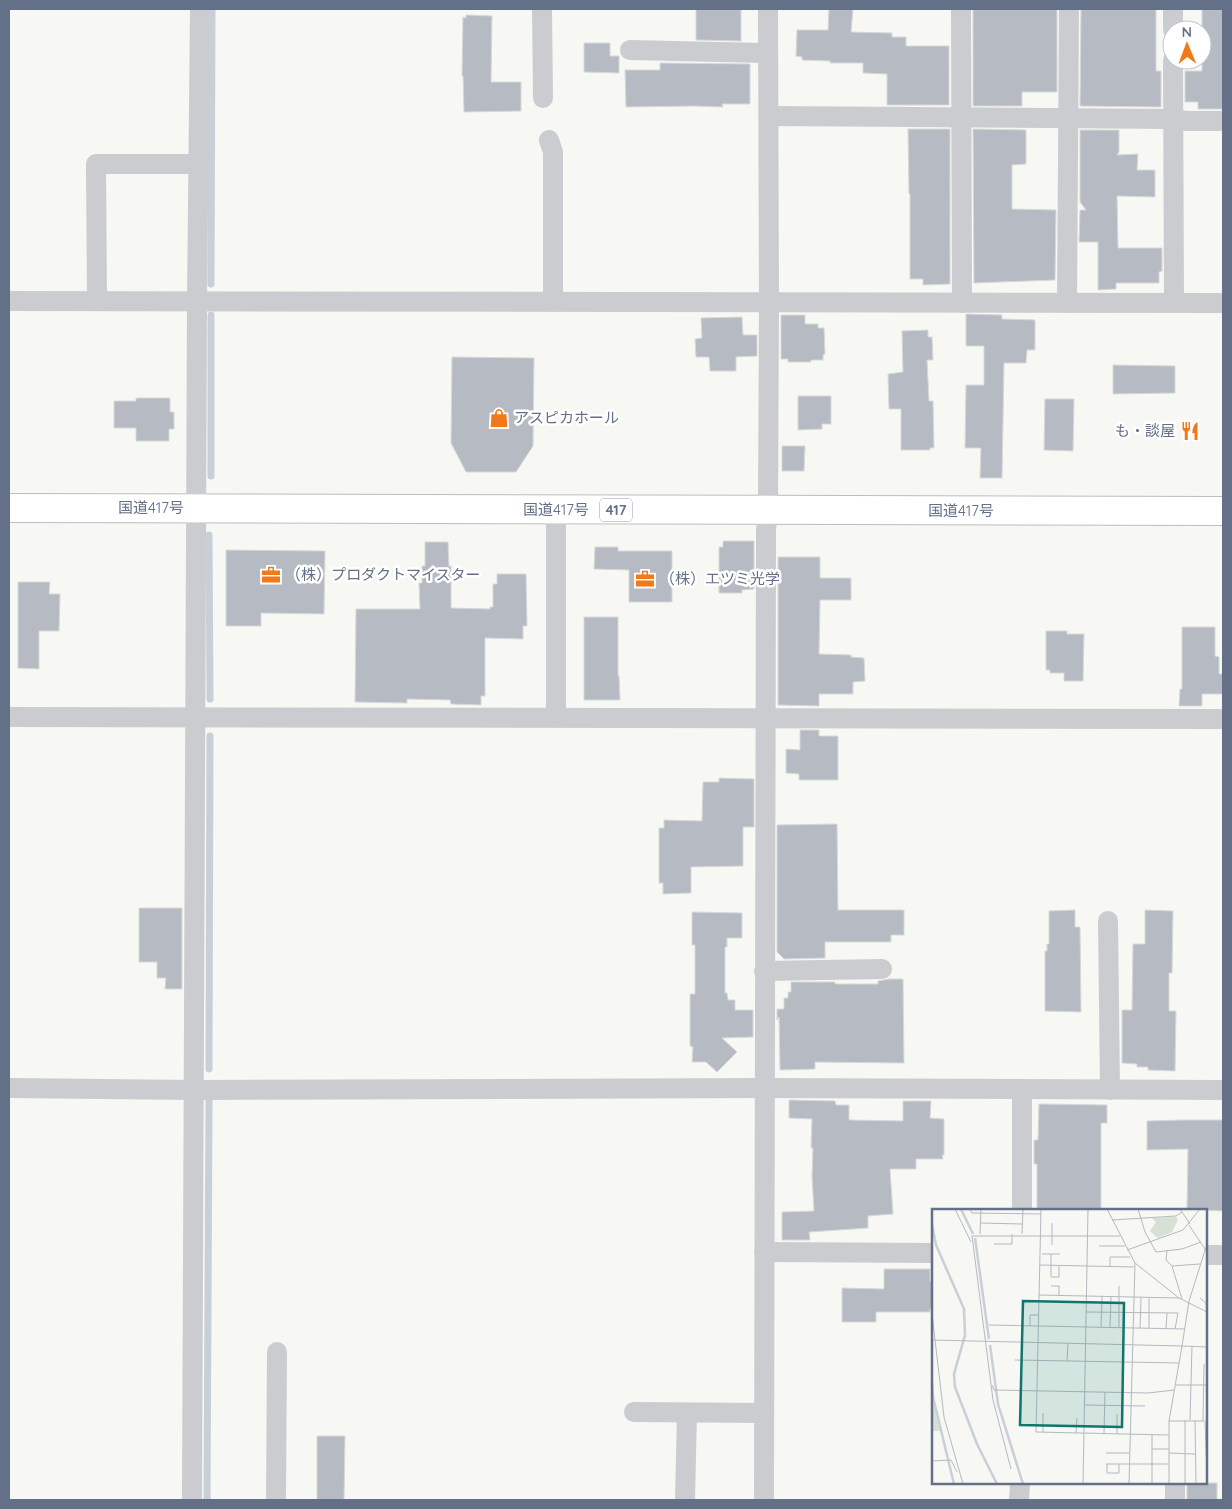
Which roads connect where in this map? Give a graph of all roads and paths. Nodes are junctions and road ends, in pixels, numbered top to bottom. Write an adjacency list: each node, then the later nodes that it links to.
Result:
1 (200, 9): 16 (street)
2 (542, 9): 9 (street)
3 (768, 9): 7 (street)
4 (961, 9): 11 (street)
5 (1069, 9): 12 (street)
6 (630, 50): 7 (street)
7 (768, 53): 10 (street)
8 (1173, 70): 13 (street)
9 (543, 98)
10 (768, 116): 11 (street); 21 (street)
11 (961, 118): 12 (street); 22 (street)
12 (1068, 119): 13 (street); 23 (street)
13 (1173, 119): 14 (street); 24 (street)
14 (1223, 121)
15 (549, 140): 20 (street)
16 (198, 164): 18 (street); 19 (street)
17 (9, 301): 18 (street)
18 (97, 301): 19 (street)
19 (197, 301): 20 (street); 27 (street)
20 (553, 302): 21 (street)
21 (769, 302): 22 (street); 29 (street)
22 (962, 303): 23 (street)
23 (1067, 303): 24 (street)
24 (1174, 303): 25 (street)
25 (1223, 303)
26 (9, 508): 27 (highway, 国道417号 / 417)
27 (197, 508): 28 (highway, 国道417号 / 417); 31 (street)
28 (556, 510): 29 (highway, 国道417号 / 417); 33 (street)
29 (768, 511): 30 (highway, 国道417号 / 417); 34 (street)
30 (1223, 511)
31 (196, 716): 32 (street); 33 (street); 42 (street)
32 (9, 717)
33 (556, 717): 34 (street)
34 (765, 718): 35 (street); 38 (street)
35 (1223, 719)
36 (1108, 921): 43 (street)
37 (882, 969): 38 (street)
38 (764, 971): 40 (street)
39 (9, 1088): 42 (street)
40 (764, 1088): 41 (street); 42 (street); 46 (street)
41 (1022, 1089): 43 (street); 45 (street)
42 (194, 1090): 56 (street)
43 (1110, 1090): 44 (street)
44 (1223, 1090)
45 (1022, 1209)
46 (764, 1252): 47 (street); 53 (street)
47 (932, 1253)
48 (1207, 1255): 49 (street)
49 (1223, 1255)
50 (277, 1352): 57 (street)
51 (634, 1412): 52 (street)
52 (686, 1413): 53 (street); 58 (street)
53 (764, 1413): 59 (street)
54 (1020, 1484): 60 (street)
55 (1175, 1484): 61 (street)
56 (192, 1500)
57 (276, 1500)
58 (685, 1500)
59 (764, 1500)
60 (1020, 1500)
61 (1175, 1500)

